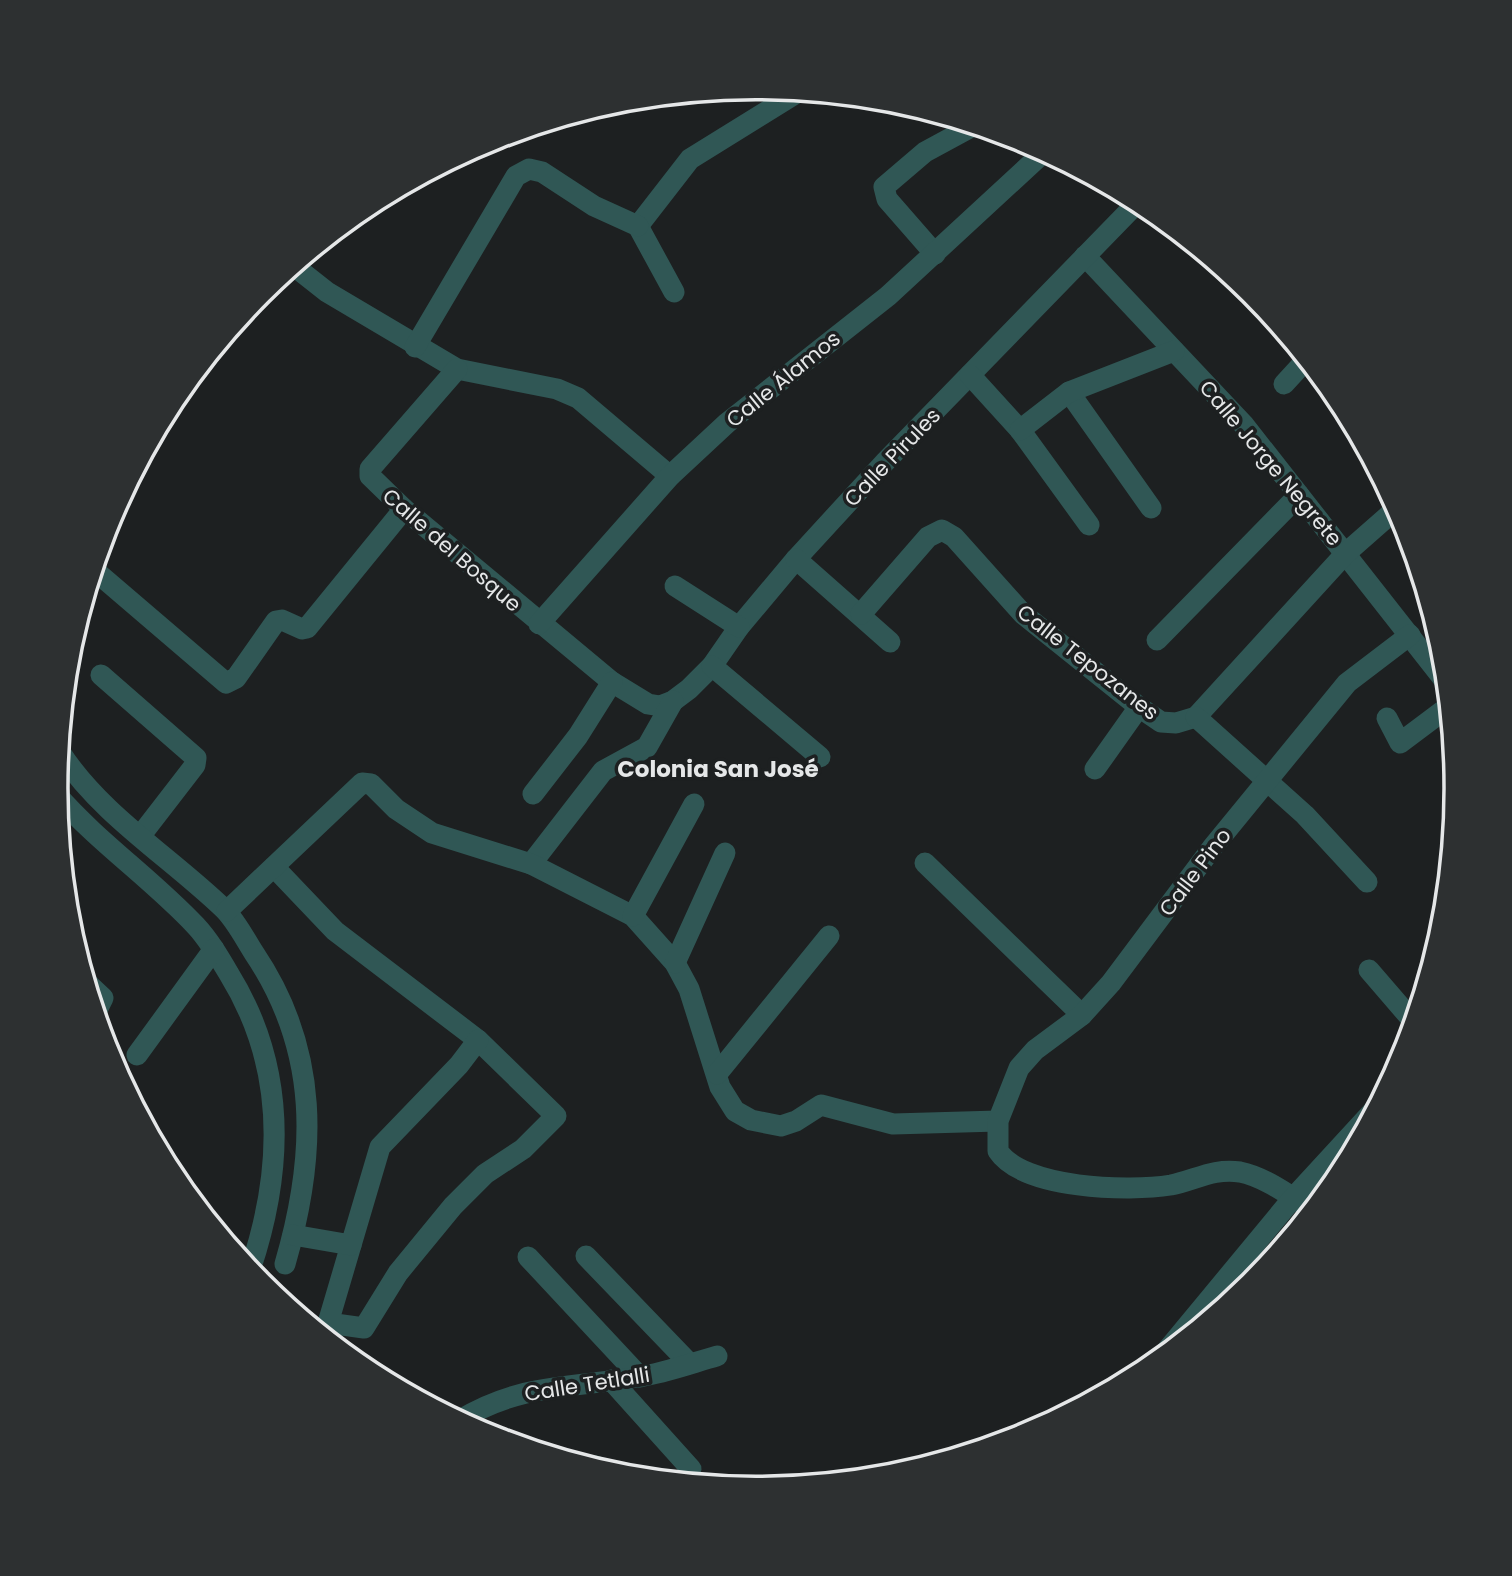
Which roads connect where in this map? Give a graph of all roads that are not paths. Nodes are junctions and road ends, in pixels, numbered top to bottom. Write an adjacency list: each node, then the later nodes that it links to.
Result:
1 (783, 101): 5 (street)
2 (961, 132): 6 (street)
3 (1035, 160): 6 (street, Calle Álamos)
4 (1130, 211): 7 (street, Calle Pirules)
5 (638, 226): 9 (street); 10 (street)
6 (935, 254): 18 (street, Calle Álamos)
7 (1085, 256): 11 (street, Calle Jorge Negrete); 14 (street, Calle Pirules)
8 (302, 272): 10 (street)
9 (674, 292)
10 (415, 347): 13 (street)
11 (1174, 351): 16 (street); 19 (street, Calle Jorge Negrete)
12 (1300, 366): 15 (street)
13 (457, 369): 18 (street); 21 (street, Calle del Bosque)
14 (970, 375): 17 (street); 25 (street, Calle Pirules)
15 (1283, 384)
16 (1069, 392): 17 (street); 20 (street)
17 (1020, 430): 23 (street)
18 (670, 476): 29 (street, Calle Álamos)
19 (1299, 495): 24 (street, Calle Jorge Negrete); 32 (street)
20 (1151, 508)
21 (404, 509): 26 (street); 29 (street, Calle del Bosque)
22 (1387, 517): 24 (street)
23 (1088, 525)
24 (1346, 553): 31 (street, Calle Jorge Negrete); 41 (street)
25 (796, 559): 28 (street); 30 (street, Calle Pirules)
26 (102, 577)
27 (675, 586): 30 (street)
28 (861, 614): 33 (street); 39 (street, Calle Tepozanes)
29 (539, 624): 37 (street, Calle del Bosque)
30 (739, 627): 35 (street, Calle Pirules)
31 (1410, 635): 34 (street, Calle Jorge Negrete); 46 (street, Calle Pino)
32 (1157, 640)
33 (890, 642)
34 (1433, 664)
35 (712, 666): 38 (street, Calle Pirules); 43 (street)
36 (102, 675): 50 (street)
37 (612, 682): 38 (street, Calle del Bosque); 47 (street)
38 (673, 701): 53 (street)
39 (1139, 707): 41 (street, Calle Tepozanes); 45 (street)
40 (1439, 713): 42 (street)
41 (1196, 717): 46 (street)
42 (1387, 718)
43 (820, 757)
44 (69, 763): 50 (street)
45 (1095, 769)
46 (1267, 781): 55 (street); 63 (street, Calle Pino)
47 (533, 794)
48 (694, 803): 57 (street)
49 (69, 809): 59 (street)
50 (141, 835): 56 (street)
51 (725, 853): 60 (street)
52 (925, 863): 63 (street)
53 (530, 864): 54 (street); 57 (street)
54 (274, 867): 56 (street); 64 (street)
55 (1367, 881)
56 (227, 911): 71 (street)
57 (633, 916): 60 (street)
58 (829, 936): 66 (street)
59 (214, 949): 65 (street); 74 (street)
60 (675, 963): 66 (street)
61 (1369, 970): 62 (street)
62 (1406, 1012)
63 (1082, 1015): 67 (street, Calle Pino)
64 (478, 1040): 72 (street); 72 (street)
65 (136, 1055)
66 (717, 1074): 67 (street)
67 (998, 1121): 69 (street)
68 (1348, 1138): 69 (street)
69 (1293, 1198): 70 (street); 78 (street)
70 (1304, 1205)
71 (293, 1235): 72 (street); 76 (street); 77 (street)
72 (351, 1245)
73 (586, 1256): 80 (street)
74 (254, 1257)
75 (528, 1257): 81 (street)
76 (257, 1260)
77 (285, 1264)
78 (1194, 1318)
79 (717, 1356): 80 (street, Calle Tetlalli)
80 (689, 1363): 81 (street, Calle Tetlalli)
81 (640, 1377): 82 (street, Calle Tetlalli)
82 (611, 1380): 83 (street, Calle Tetlalli); 84 (street)
83 (471, 1413)
84 (691, 1469)

